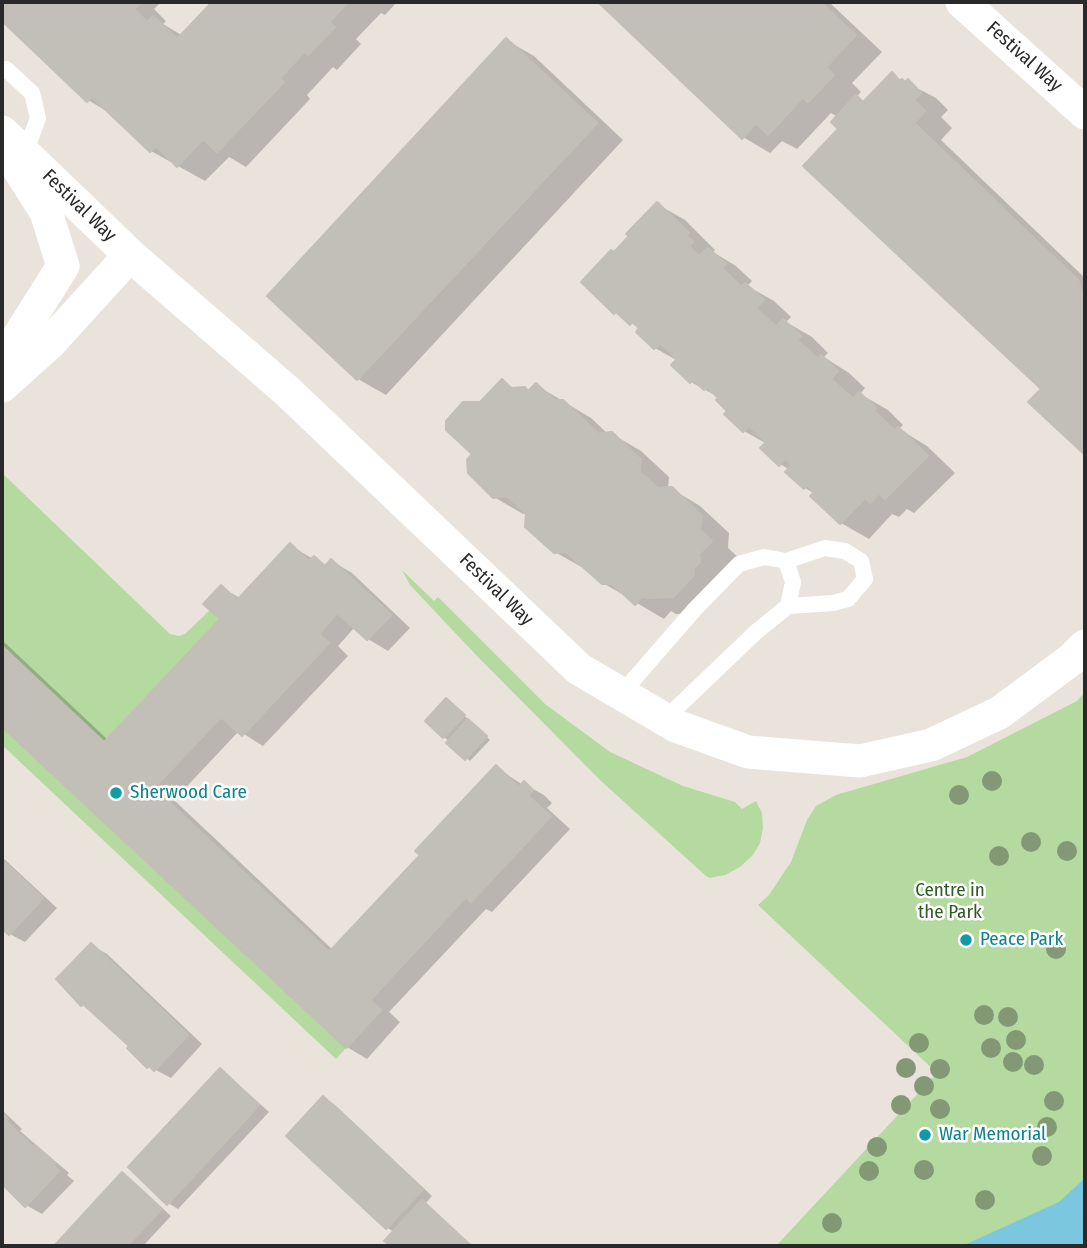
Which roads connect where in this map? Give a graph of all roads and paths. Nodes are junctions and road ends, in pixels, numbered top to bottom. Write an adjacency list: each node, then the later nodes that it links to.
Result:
1 (962, 2): 3 (street, Festival Way)
2 (6, 69): 4 (lane)
3 (1085, 113)
4 (10, 143): 5 (street, Festival Way); 6 (street)
5 (130, 255): 7 (street); 11 (street, Festival Way)
6 (2, 363)
7 (2, 386)
8 (786, 561): 9 (lane); 9 (lane); 11 (lane)
9 (788, 606): 12 (lane)
10 (1085, 646): 12 (street, Festival Way)
11 (621, 694): 12 (street, Festival Way)
12 (665, 719)

